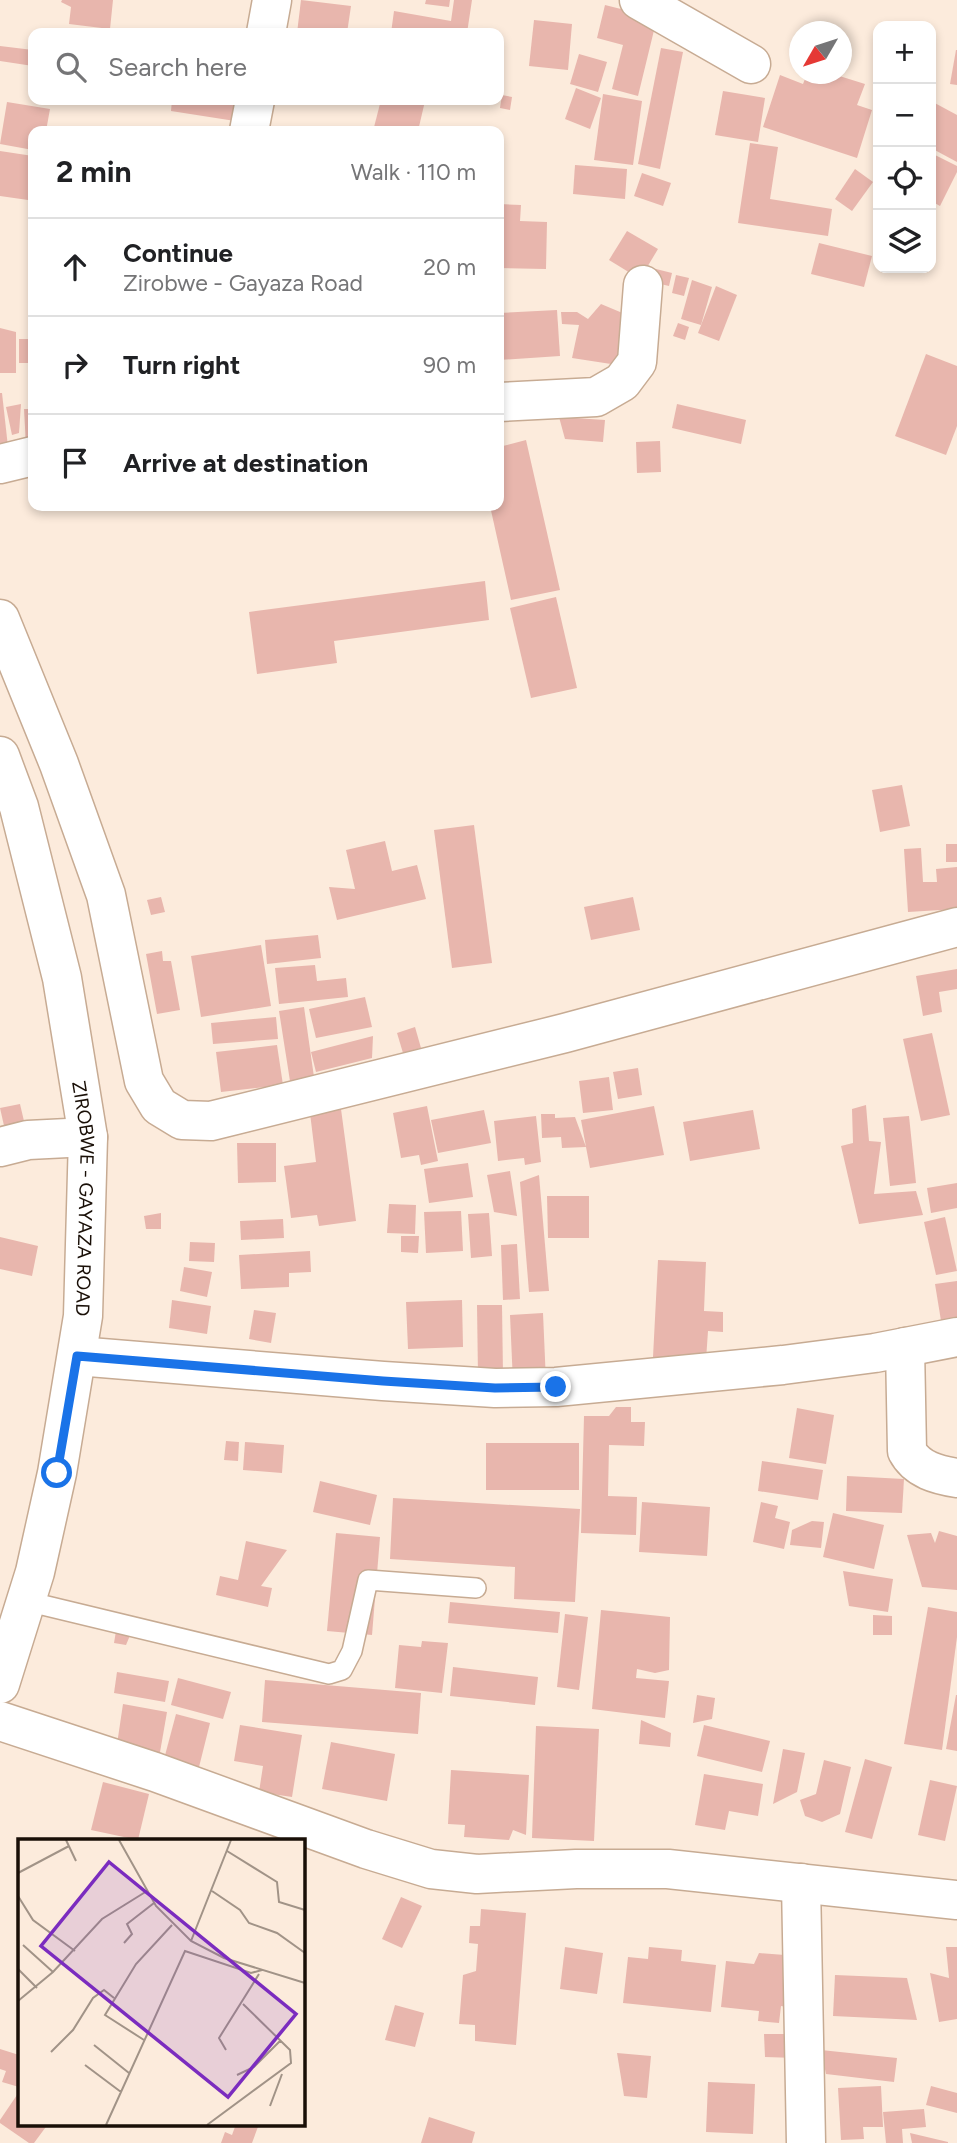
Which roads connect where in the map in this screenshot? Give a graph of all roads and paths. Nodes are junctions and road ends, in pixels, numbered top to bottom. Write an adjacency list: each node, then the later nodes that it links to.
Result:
1 (272, 0): 3 (street)
2 (639, 0): 4 (street)
3 (267, 28)
4 (751, 64)
5 (254, 105): 6 (street)
6 (250, 126)
7 (643, 285): 8 (street)
8 (504, 402)
9 (28, 457): 10 (street)
10 (0, 464)
11 (0, 619): 13 (street)
12 (0, 756): 14 (street, ZIROBWE - GAYAZA ROAD)
13 (957, 927)
14 (88, 1137): 15 (street); 18 (street, ZIROBWE - GAYAZA ROAD)
15 (0, 1147)
16 (957, 1337): 17 (street)
17 (905, 1347): 18 (street); 19 (street)
18 (77, 1356): 21 (street, ZIROBWE - GAYAZA ROAD)
19 (957, 1478)
20 (475, 1588): 21 (lane)
21 (26, 1601): 22 (street, ZIROBWE - GAYAZA ROAD)
22 (0, 1684)
23 (0, 1721): 24 (street)
24 (801, 1883): 25 (street); 26 (street)
25 (957, 1900)
26 (806, 2143)

